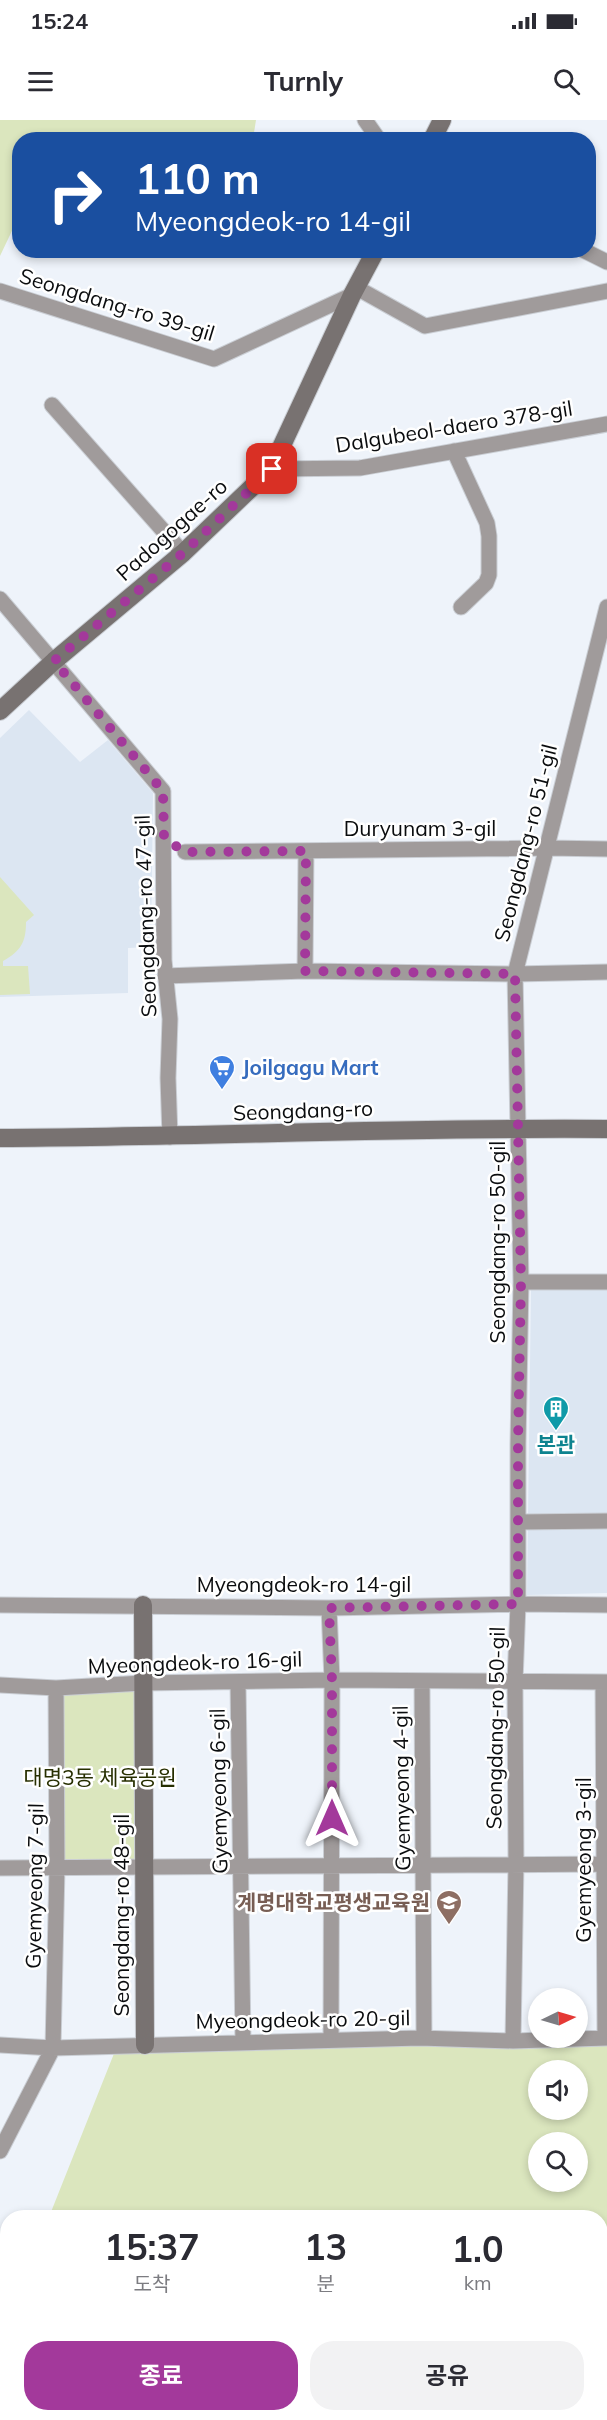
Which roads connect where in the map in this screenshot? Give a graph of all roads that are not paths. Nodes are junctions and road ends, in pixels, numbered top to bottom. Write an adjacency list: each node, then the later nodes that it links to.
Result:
1 (372, 258): 3 (street, Padogogae-ro)
2 (0, 291): 3 (street, Seongdang-ro 39-gil)
3 (355, 291): 4 (street); 8 (street, Padogogae-ro)
4 (607, 291)
5 (52, 405): 9 (street)
6 (607, 424): 7 (street, Dalgubeol-daero 378-gil)
7 (454, 451): 8 (street, Dalgubeol-daero 378-gil); 11 (street)
8 (272, 469): 9 (street, Padogogae-ro)
9 (183, 553): 14 (street, Padogogae-ro)
10 (0, 599): 14 (street, Seongdang-ro 47-gil)
11 (461, 607)
12 (607, 607): 13 (street, Seongdang-ro 51-gil)
13 (602, 646): 17 (street, Seongdang-ro 51-gil)
14 (54, 661): 15 (street, Padogogae-ro); 16 (street, Seongdang-ro 47-gil)
15 (0, 711)
16 (164, 838): 20 (street); 21 (street, Seongdang-ro 47-gil)
17 (548, 848): 18 (street, Duryunam 3-gil); 19 (street, Duryunam 3-gil); 24 (street, Seongdang-ro 51-gil)
18 (607, 849)
19 (306, 851): 20 (street, Duryunam 3-gil); 22 (street)
20 (185, 852): 21 (street)
21 (165, 870): 25 (street, Seongdang-ro 47-gil)
22 (305, 971): 24 (street); 25 (street)
23 (607, 972): 24 (street)
24 (515, 974): 26 (street, Seongdang-ro 51-gil)
25 (165, 976): 28 (street, Seongdang-ro 47-gil)
26 (518, 1128): 27 (street, Seongdang-ro); 28 (street, Seongdang-ro); 30 (street, Seongdang-ro 50-gil)
27 (607, 1129)
28 (170, 1137): 29 (street, Seongdang-ro)
29 (0, 1138)
30 (521, 1282): 31 (street); 33 (street, Seongdang-ro 50-gil)
31 (607, 1282)
32 (607, 1521): 33 (street)
33 (519, 1522): 34 (street, Seongdang-ro 50-gil)
34 (518, 1604): 37 (street, Myeongdeok-ro 14-gil); 38 (street, Myeongdeok-ro 14-gil); 44 (street, Seongdang-ro 50-gil)
35 (0, 1605): 36 (street, Myeongdeok-ro 14-gil)
36 (143, 1605): 38 (street, Myeongdeok-ro 14-gil); 43 (street, Seongdang-ro 48-gil)
37 (607, 1605)
38 (329, 1608): 39 (street)
39 (332, 1680): 40 (street, Myeongdeok-ro 16-gil); 41 (street, Myeongdeok-ro 16-gil); 48 (street)
40 (238, 1682): 43 (street, Myeongdeok-ro 16-gil); 51 (street, Gyemyeong 6-gil)
41 (422, 1682): 44 (street, Myeongdeok-ro 16-gil); 50 (street, Gyemyeong 4-gil)
42 (605, 1682): 44 (street, Myeongdeok-ro 16-gil); 49 (street, Gyemyeong 3-gil)
43 (143, 1683): 46 (street, Myeongdeok-ro 16-gil); 54 (street, Seongdang-ro 48-gil)
44 (515, 1683): 47 (street, Seongdang-ro 50-gil)
45 (0, 1685): 46 (street, Myeongdeok-ro 16-gil)
46 (56, 1688): 53 (street, Gyemyeong 7-gil)
47 (516, 1863): 49 (street); 50 (street); 58 (street, Seongdang-ro 50-gil)
48 (332, 1864): 50 (street); 51 (street); 57 (street)
49 (606, 1864): 56 (street, Gyemyeong 3-gil)
50 (424, 1865): 55 (street, Gyemyeong 4-gil)
51 (242, 1866): 54 (street); 59 (street, Gyemyeong 6-gil)
52 (0, 1868): 53 (street)
53 (57, 1868): 54 (street); 62 (street, Gyemyeong 7-gil)
54 (144, 1868): 61 (street, Seongdang-ro 48-gil)
55 (424, 2038): 57 (street, Myeongdeok-ro 20-gil); 58 (street, Myeongdeok-ro 20-gil)
56 (606, 2038): 58 (street, Myeongdeok-ro 20-gil)
57 (330, 2040): 59 (street, Myeongdeok-ro 20-gil)
58 (513, 2040)
59 (243, 2043): 61 (street, Myeongdeok-ro 20-gil)
60 (0, 2045): 62 (street, Myeongdeok-ro 20-gil)
61 (146, 2045): 62 (street, Myeongdeok-ro 20-gil)
62 (53, 2048): 63 (street)
63 (0, 2151)

